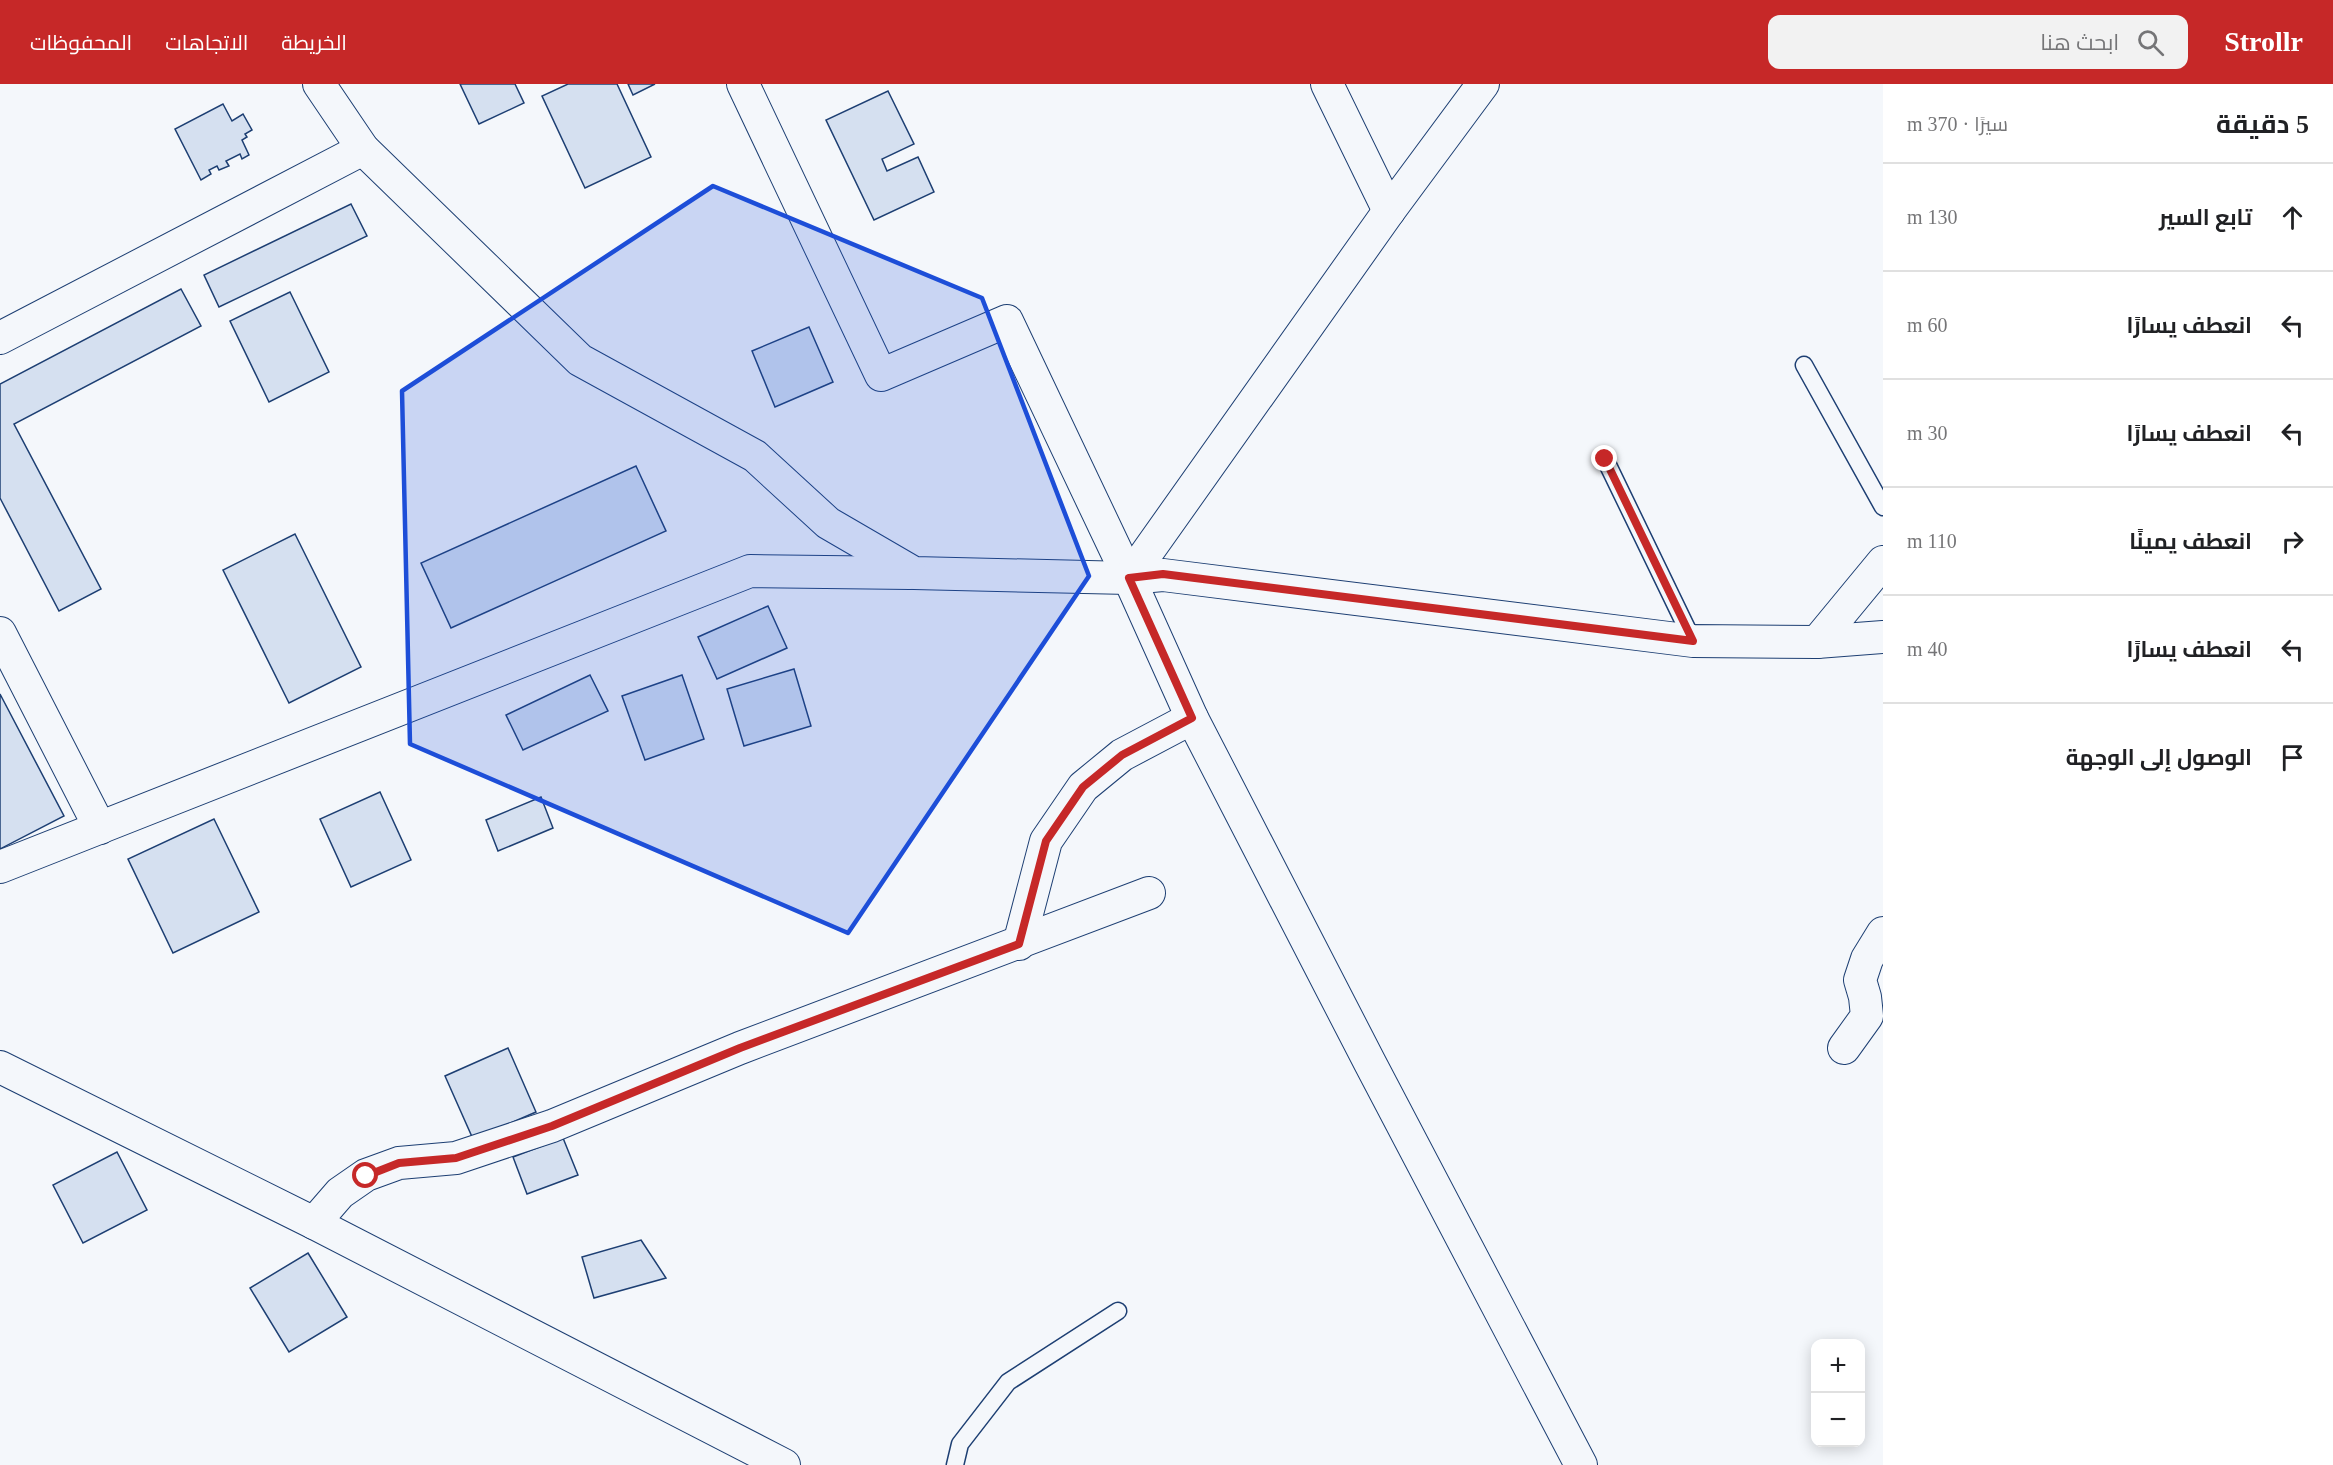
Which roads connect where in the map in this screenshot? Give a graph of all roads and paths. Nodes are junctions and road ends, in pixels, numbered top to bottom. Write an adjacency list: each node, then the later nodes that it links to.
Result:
1 (319, 84): 5 (street)
2 (743, 84): 13 (street)
3 (1327, 84): 6 (street)
4 (1483, 84): 6 (street)
5 (363, 149): 7 (street); 12 (street)
6 (1389, 211): 13 (street)
7 (0, 338)
8 (1804, 365): 10 (lane)
9 (1605, 459): 16 (lane)
10 (1883, 507)
11 (1883, 562): 17 (street)
12 (914, 573): 13 (street); 19 (street)
13 (1129, 578): 16 (street); 18 (street)
14 (0, 633): 19 (street)
15 (1883, 637): 17 (street)
16 (1693, 641): 17 (street)
17 (1817, 642)
18 (1192, 718): 23 (street); 30 (street)
19 (100, 828): 20 (street)
20 (0, 867)
21 (1149, 893): 23 (street)
22 (1883, 933): 24 (street)
23 (1019, 944): 26 (street)
24 (1844, 1048)
25 (0, 1067): 26 (street)
26 (314, 1223): 28 (street)
27 (1118, 1311): 29 (lane)
28 (784, 1465)
29 (955, 1465)
30 (1581, 1465)

